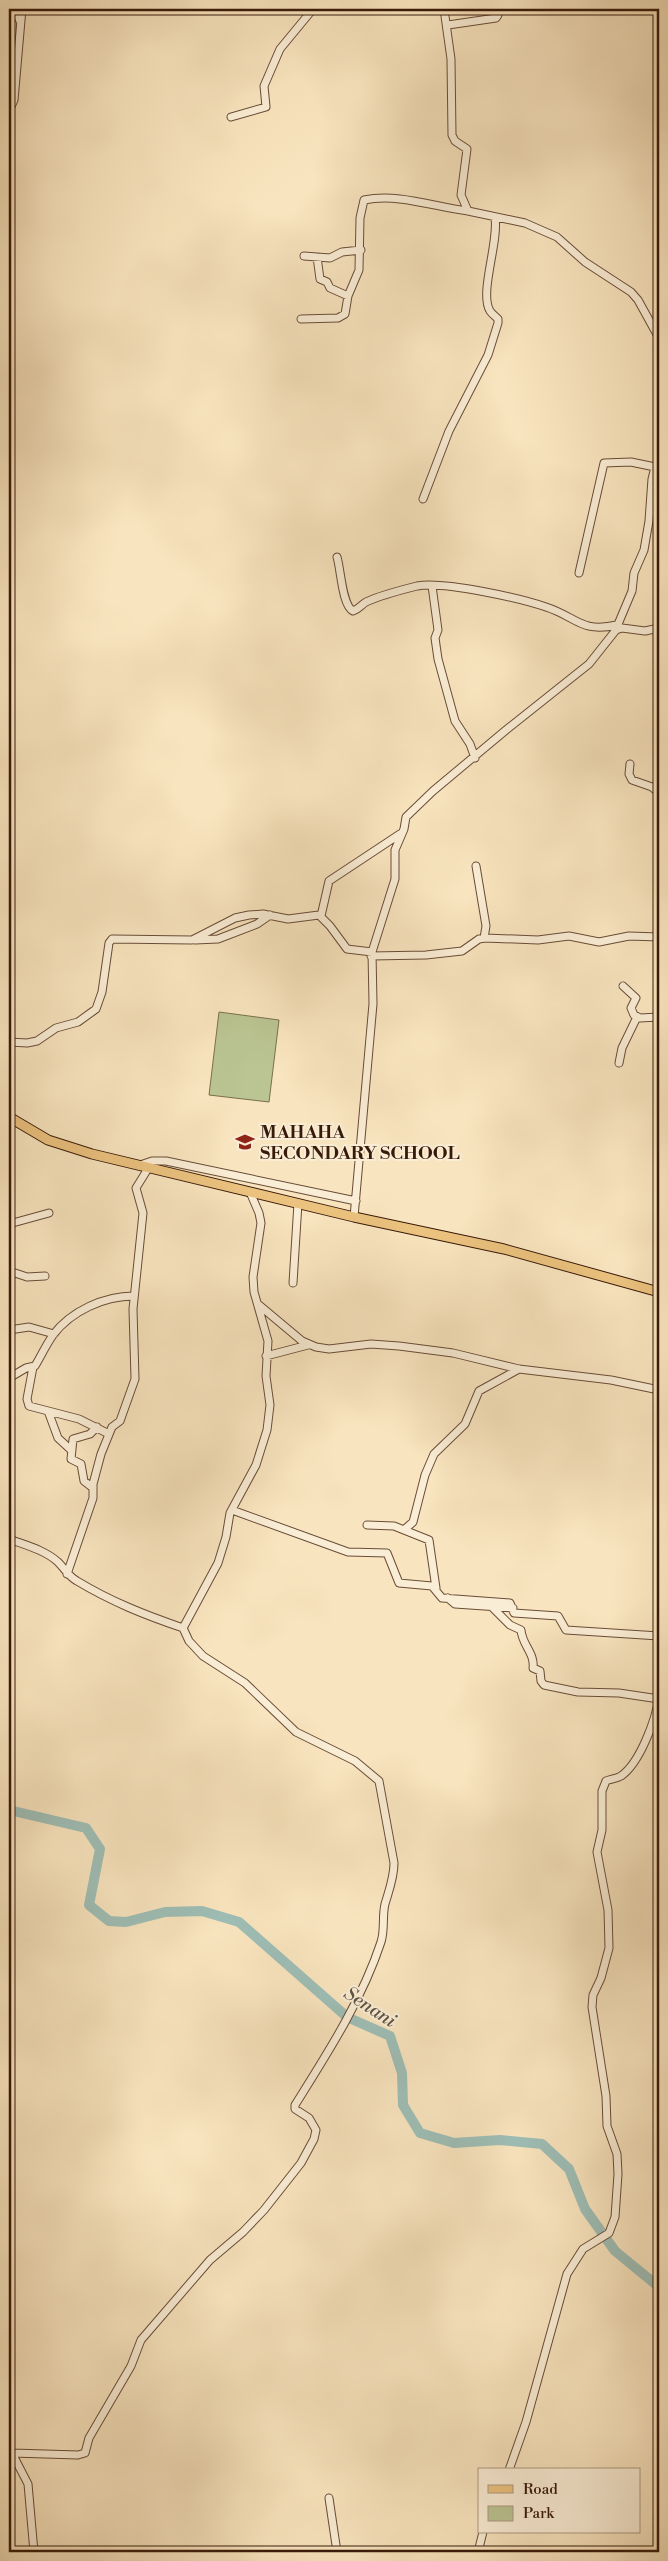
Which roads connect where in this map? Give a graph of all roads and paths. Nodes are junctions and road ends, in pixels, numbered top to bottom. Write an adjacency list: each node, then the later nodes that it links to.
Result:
1 (14, 9): 6 (street)
2 (22, 9): 6 (street)
3 (313, 9): 9 (street)
4 (444, 9): 7 (street)
5 (496, 9): 7 (street)
6 (20, 21): 8 (street)
7 (448, 25): 10 (street)
8 (9, 111)
9 (231, 117)
10 (468, 211): 11 (street); 12 (street)
11 (495, 218): 17 (street); 19 (street)
12 (361, 250): 14 (street); 15 (street)
13 (304, 256): 14 (street)
14 (317, 258): 15 (street)
15 (348, 296): 16 (street)
16 (301, 319)
17 (659, 338)
18 (657, 463): 21 (street); 23 (street)
19 (423, 499)
20 (337, 557): 22 (street)
21 (579, 573)
22 (432, 586): 23 (street); 25 (street)
23 (617, 628): 24 (street); 25 (street)
24 (659, 628)
25 (475, 758): 28 (street)
26 (630, 764): 27 (street)
27 (659, 793)
28 (401, 834): 31 (street); 35 (street)
29 (476, 866): 33 (street)
30 (270, 915): 31 (street); 34 (street); 34 (street)
31 (321, 916): 35 (street)
32 (659, 937): 33 (street)
33 (484, 938): 35 (street)
34 (192, 940): 39 (street)
35 (372, 954): 44 (street)
36 (623, 986): 37 (street)
37 (637, 1017): 38 (street); 40 (street)
38 (659, 1017)
39 (9, 1042)
40 (619, 1063)
41 (9, 1117): 42 (main road)
42 (144, 1166): 43 (main road); 44 (street); 53 (street)
43 (250, 1192): 45 (main road); 54 (street)
44 (356, 1201): 47 (street)
45 (298, 1203): 47 (main road); 51 (street)
46 (49, 1213): 48 (street)
47 (354, 1217): 52 (main road)
48 (9, 1224)
49 (9, 1271): 50 (street)
50 (44, 1276)
51 (293, 1283)
52 (659, 1292)
53 (134, 1296): 56 (street); 65 (street)
54 (258, 1304): 57 (street); 58 (street)
55 (9, 1330): 56 (street)
56 (54, 1334): 59 (street)
57 (308, 1345): 58 (street); 60 (street)
58 (266, 1356): 70 (street)
59 (33, 1366): 61 (street); 63 (street)
60 (519, 1369): 62 (street); 72 (street)
61 (9, 1378)
62 (659, 1390)
63 (48, 1411): 64 (street); 66 (street)
64 (97, 1427): 65 (street); 66 (street)
65 (109, 1434): 69 (street)
66 (71, 1450): 69 (street)
67 (659, 1464): 68 (street)
68 (658, 1472)
69 (93, 1488): 74 (street)
70 (232, 1510): 75 (street); 79 (street)
71 (367, 1524): 72 (street)
72 (405, 1530): 75 (street)
73 (9, 1539): 74 (street)
74 (67, 1574): 79 (street)
75 (436, 1588): 76 (street)
76 (448, 1598): 77 (street); 78 (street)
77 (492, 1607): 78 (street); 81 (street)
78 (513, 1608): 80 (street)
79 (183, 1628): 82 (street)
80 (659, 1636)
81 (659, 1698): 83 (street)
82 (10, 2452): 86 (street)
83 (510, 2468)
84 (329, 2498): 87 (street)
85 (482, 2534): 88 (street)
86 (34, 2552)
87 (338, 2552)
88 (478, 2552)

